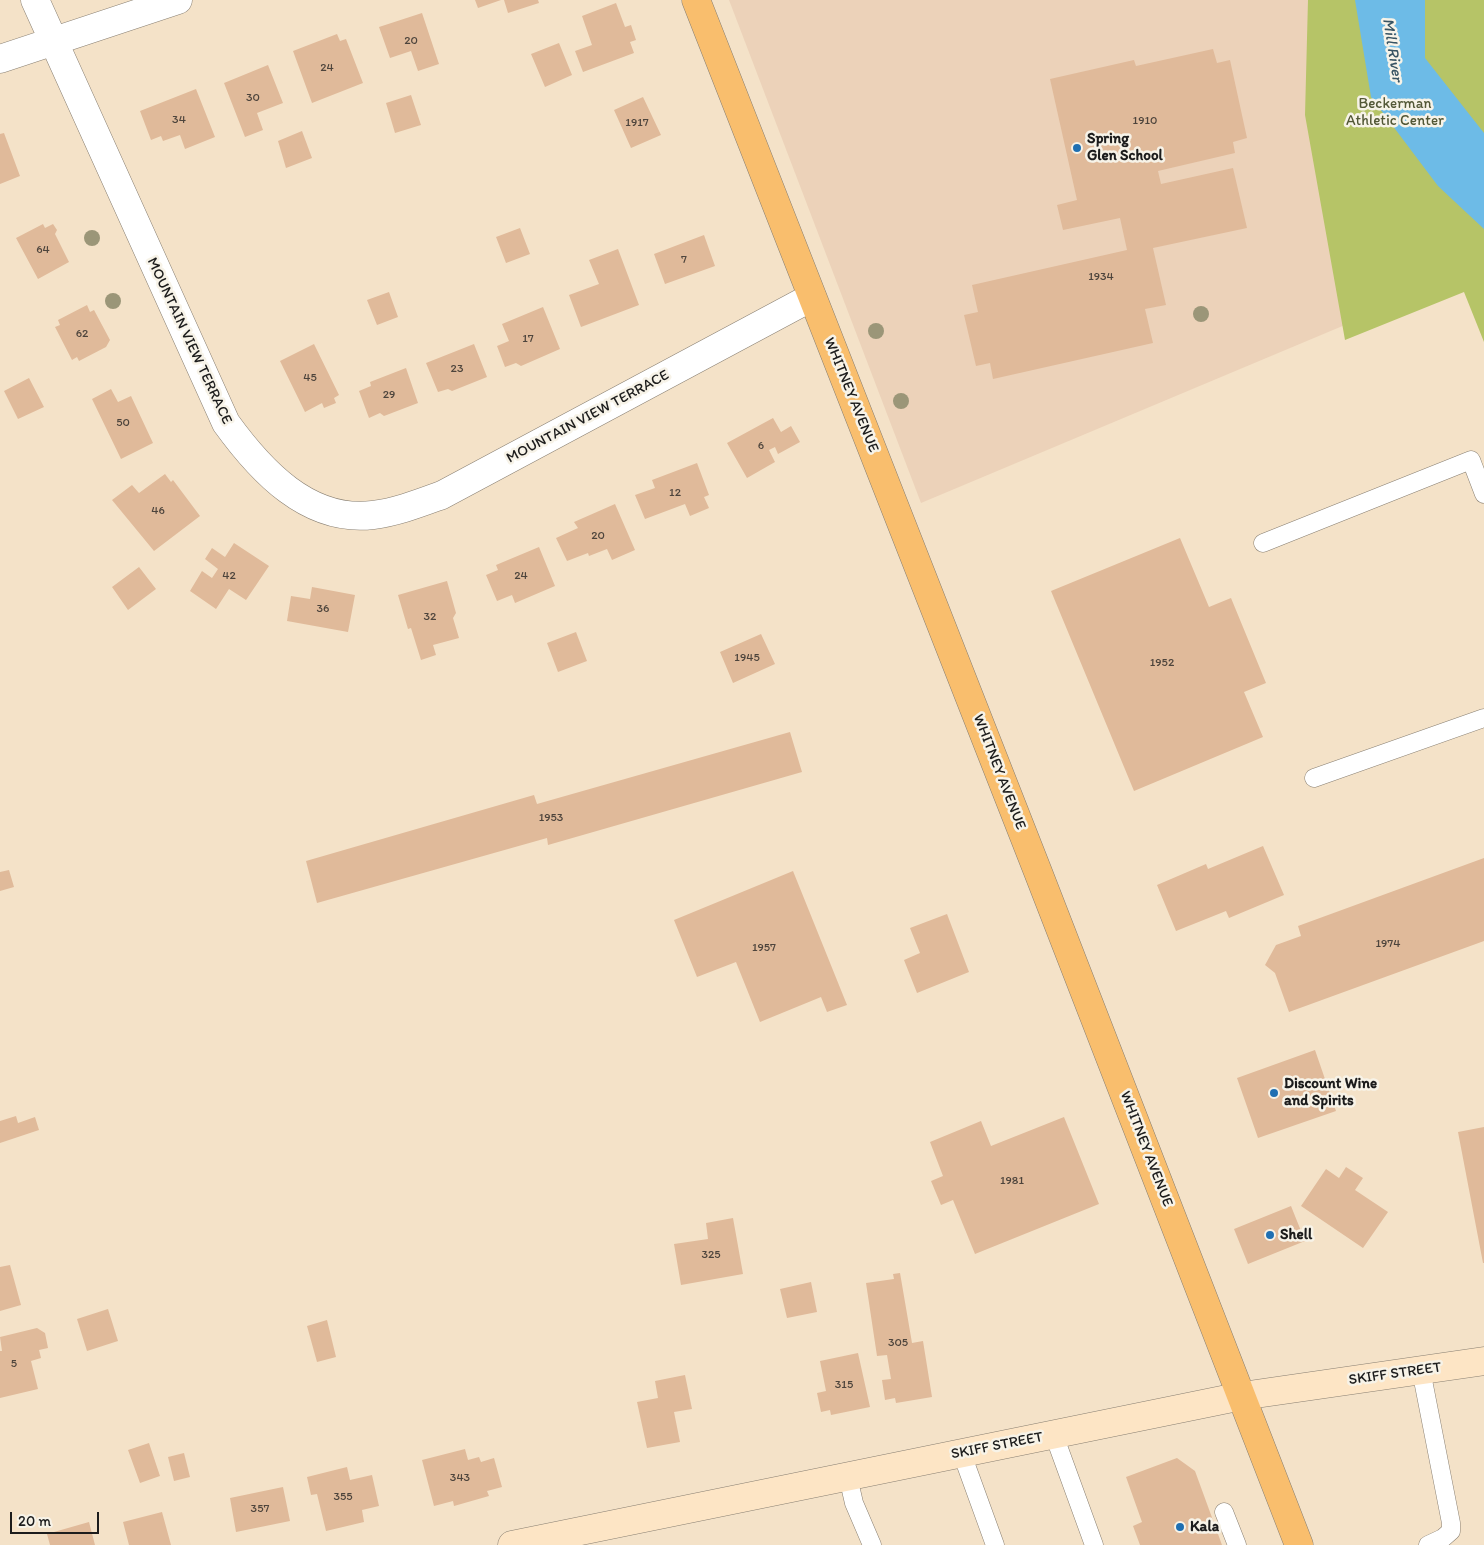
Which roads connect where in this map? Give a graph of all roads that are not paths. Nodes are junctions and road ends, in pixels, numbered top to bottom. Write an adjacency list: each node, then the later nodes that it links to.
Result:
1 (34, 0): 4 (street, MOUNTAIN VIEW TERRACE)
2 (178, 0): 4 (street)
3 (696, 0): 6 (main road, WHITNEY AVENUE)
4 (52, 42): 5 (street); 6 (street, MOUNTAIN VIEW TERRACE)
5 (0, 60)
6 (812, 297): 13 (main road, WHITNEY AVENUE)
7 (1484, 494): 8 (lane)
8 (1263, 543)
9 (1484, 718): 10 (lane)
10 (1314, 778)
11 (1484, 1361): 12 (main road, SKIFF STREET)
12 (1420, 1370): 13 (main road, SKIFF STREET); 24 (lane)
13 (1242, 1396): 14 (main road, SKIFF STREET); 23 (main road, WHITNEY AVENUE)
14 (1054, 1435): 15 (main road, SKIFF STREET); 21 (lane)
15 (962, 1454): 16 (main road, SKIFF STREET); 20 (lane)
16 (848, 1477): 18 (main road, SKIFF STREET); 19 (lane)
17 (1224, 1512): 22 (lane)
18 (512, 1545)
19 (872, 1545)
20 (995, 1545)
21 (1094, 1545)
22 (1237, 1545)
23 (1299, 1545)
24 (1428, 1545)

